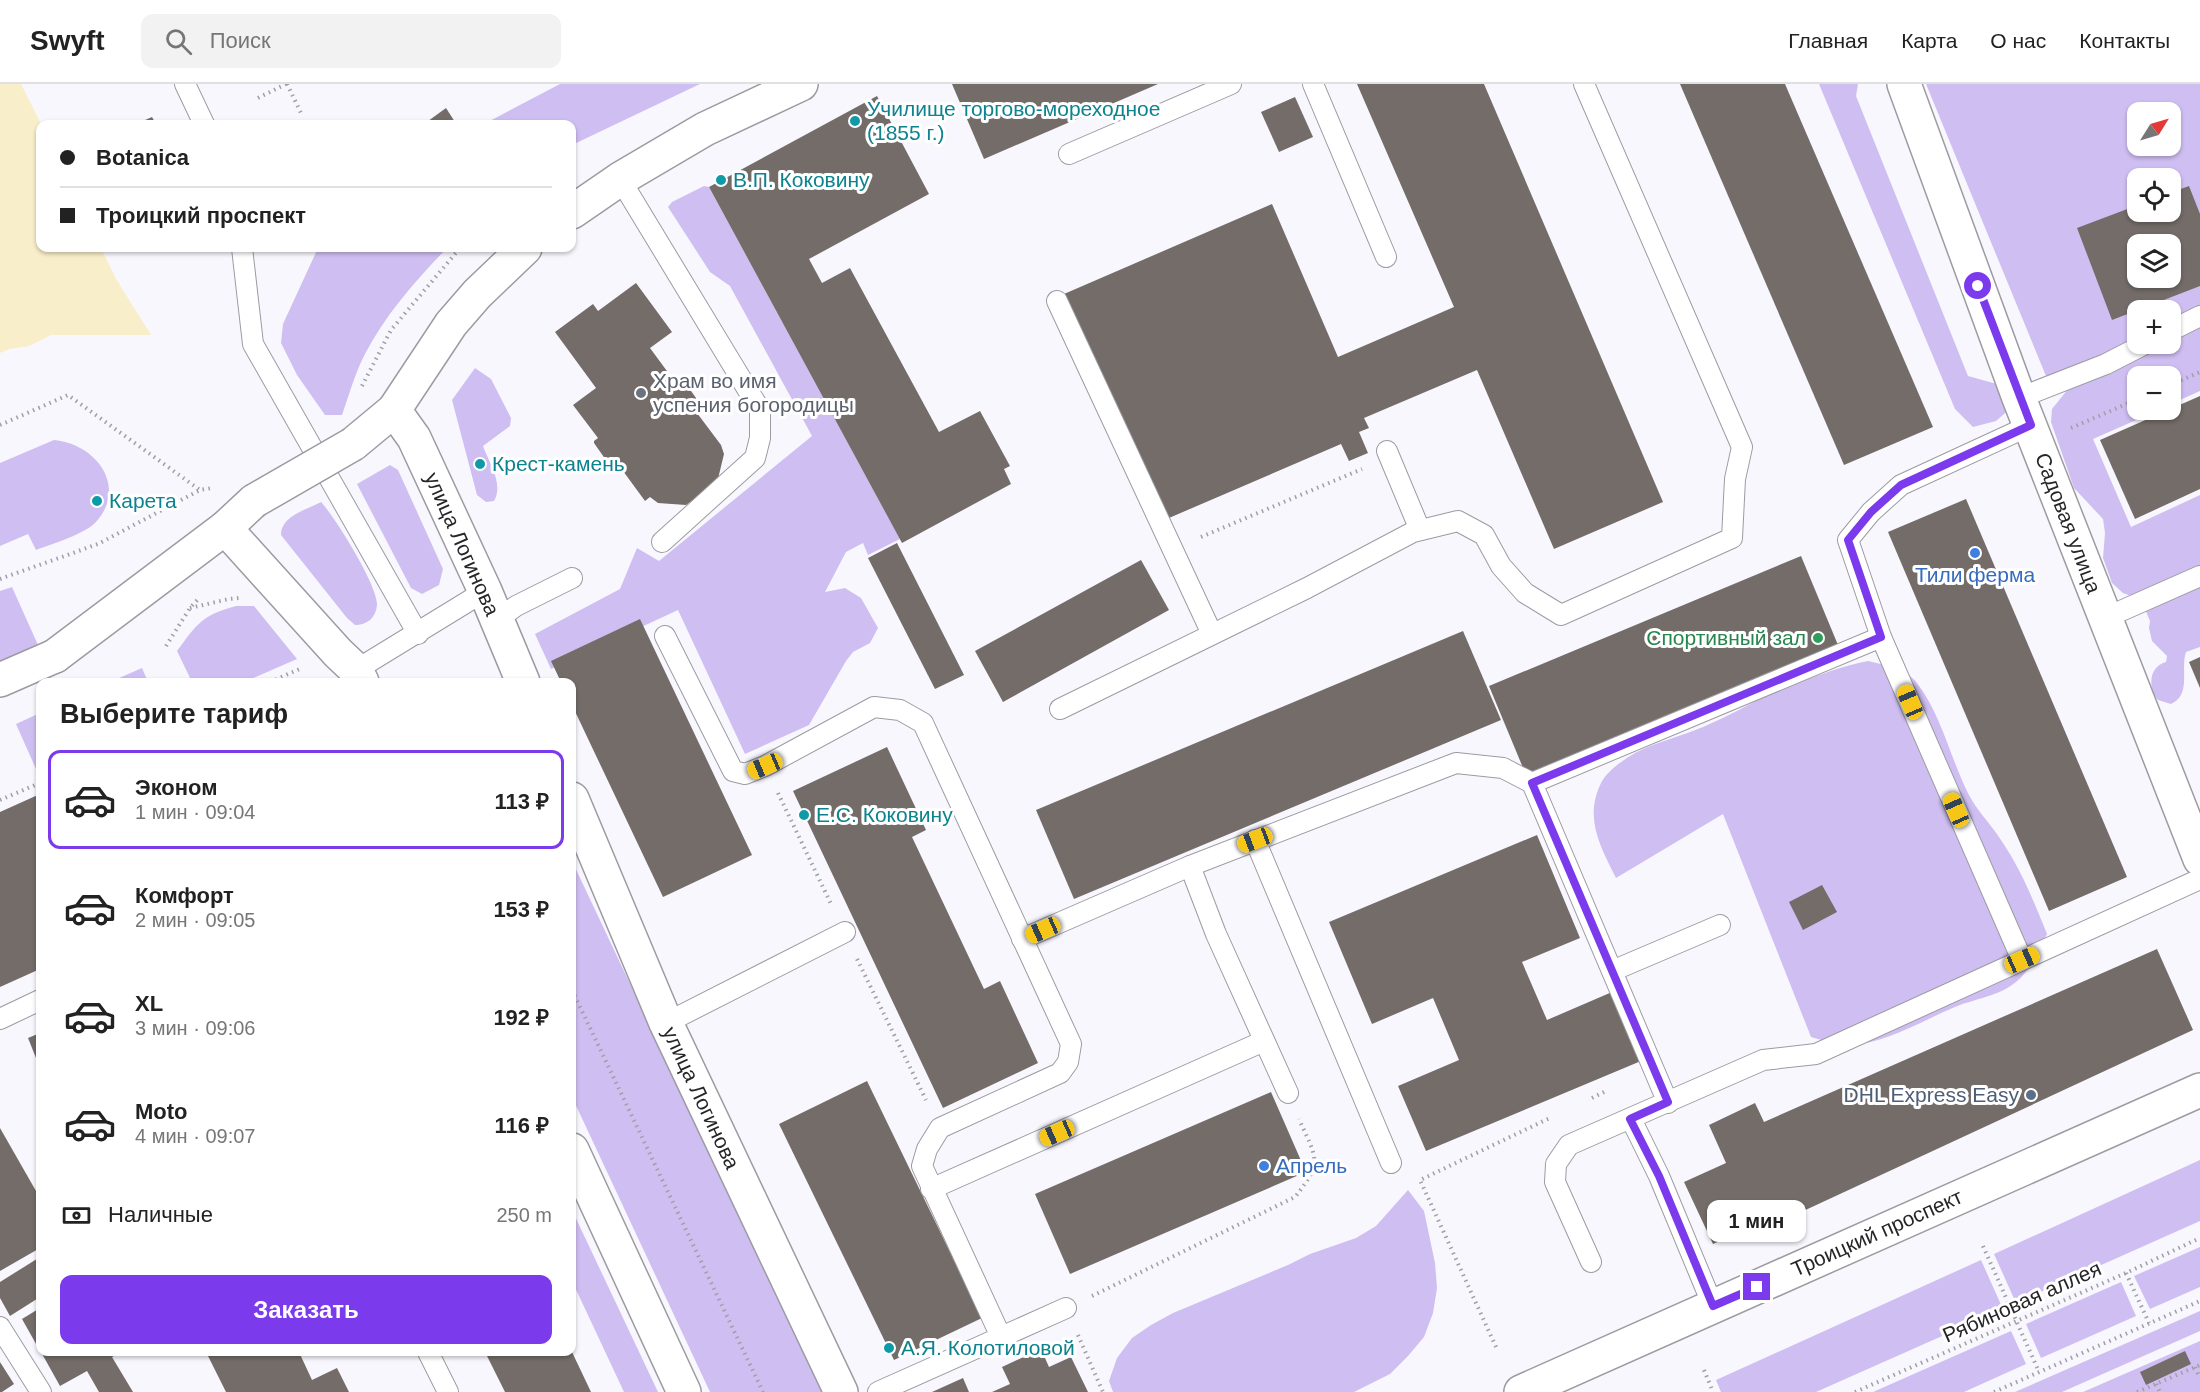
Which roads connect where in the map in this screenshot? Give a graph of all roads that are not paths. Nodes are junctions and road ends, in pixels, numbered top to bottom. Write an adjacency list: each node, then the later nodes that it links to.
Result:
1 (185, 84): 7 (lane)
2 (801, 84): 9 (street)
3 (1231, 84): 8 (lane)
4 (1313, 84): 13 (lane)
5 (1584, 84): 22 (lane)
6 (1904, 84): 19 (street, Садовая улица)
7 (202, 120)
8 (1069, 154)
9 (621, 179): 10 (street); 23 (lane)
10 (576, 209)
11 (242, 252): 28 (lane)
12 (521, 252): 18 (street)
13 (1386, 257)
14 (1057, 301): 29 (lane)
15 (2200, 316): 16 (lane)
16 (2181, 326)
17 (2127, 353): 19 (lane)
18 (394, 410): 21 (street, bridge); 26 (street, улица Логинова)
19 (2025, 412): 27 (street, Садовая улица); 31 (lane)
20 (1387, 451): 22 (lane)
21 (225, 528): 32 (street); 34 (street)
22 (1420, 530): 29 (lane)
23 (662, 542)
24 (2200, 576): 27 (lane)
25 (572, 578): 26 (lane)
26 (491, 606): 28 (lane); 33 (street, улица Логинова)
27 (2105, 618): 39 (street, Садовая улица)
28 (418, 634): 32 (lane)
29 (1212, 634): 35 (lane)
30 (665, 636): 44 (lane)
31 (1881, 637): 36 (lane); 45 (lane)
32 (359, 676)
33 (521, 678)
34 (0, 680)
35 (1060, 709)
36 (1532, 783): 38 (lane); 46 (lane)
37 (576, 809): 49 (street, улица Логинова)
38 (1255, 840): 40 (lane); 56 (lane)
39 (2200, 859)
40 (1190, 866): 44 (lane); 50 (lane)
41 (2200, 879): 45 (lane)
42 (1720, 926): 46 (lane)
43 (845, 932): 49 (lane)
44 (1022, 939): 57 (lane)
45 (2022, 960): 53 (lane)
46 (1612, 971): 53 (lane)
47 (36, 1002): 48 (lane)
48 (0, 1019)
49 (666, 1023): 67 (street, улица Логинова)
50 (1264, 1041): 52 (lane); 57 (lane)
51 (2200, 1090): 59 (street, Троицкий проспект)
52 (1288, 1093)
53 (1668, 1102): 54 (lane)
54 (1630, 1119): 58 (lane); 59 (lane)
55 (576, 1159): 66 (street)
56 (1392, 1163)
57 (931, 1189): 62 (lane)
58 (1591, 1262)
59 (1713, 1306): 69 (street, Троицкий проспект)
60 (1066, 1308): 62 (lane)
61 (0, 1327): 64 (lane)
62 (1001, 1337): 68 (lane)
63 (431, 1356): 65 (lane)
64 (41, 1392)
65 (447, 1392)
66 (684, 1392)
67 (841, 1392)
68 (878, 1392)
69 (1521, 1392)

